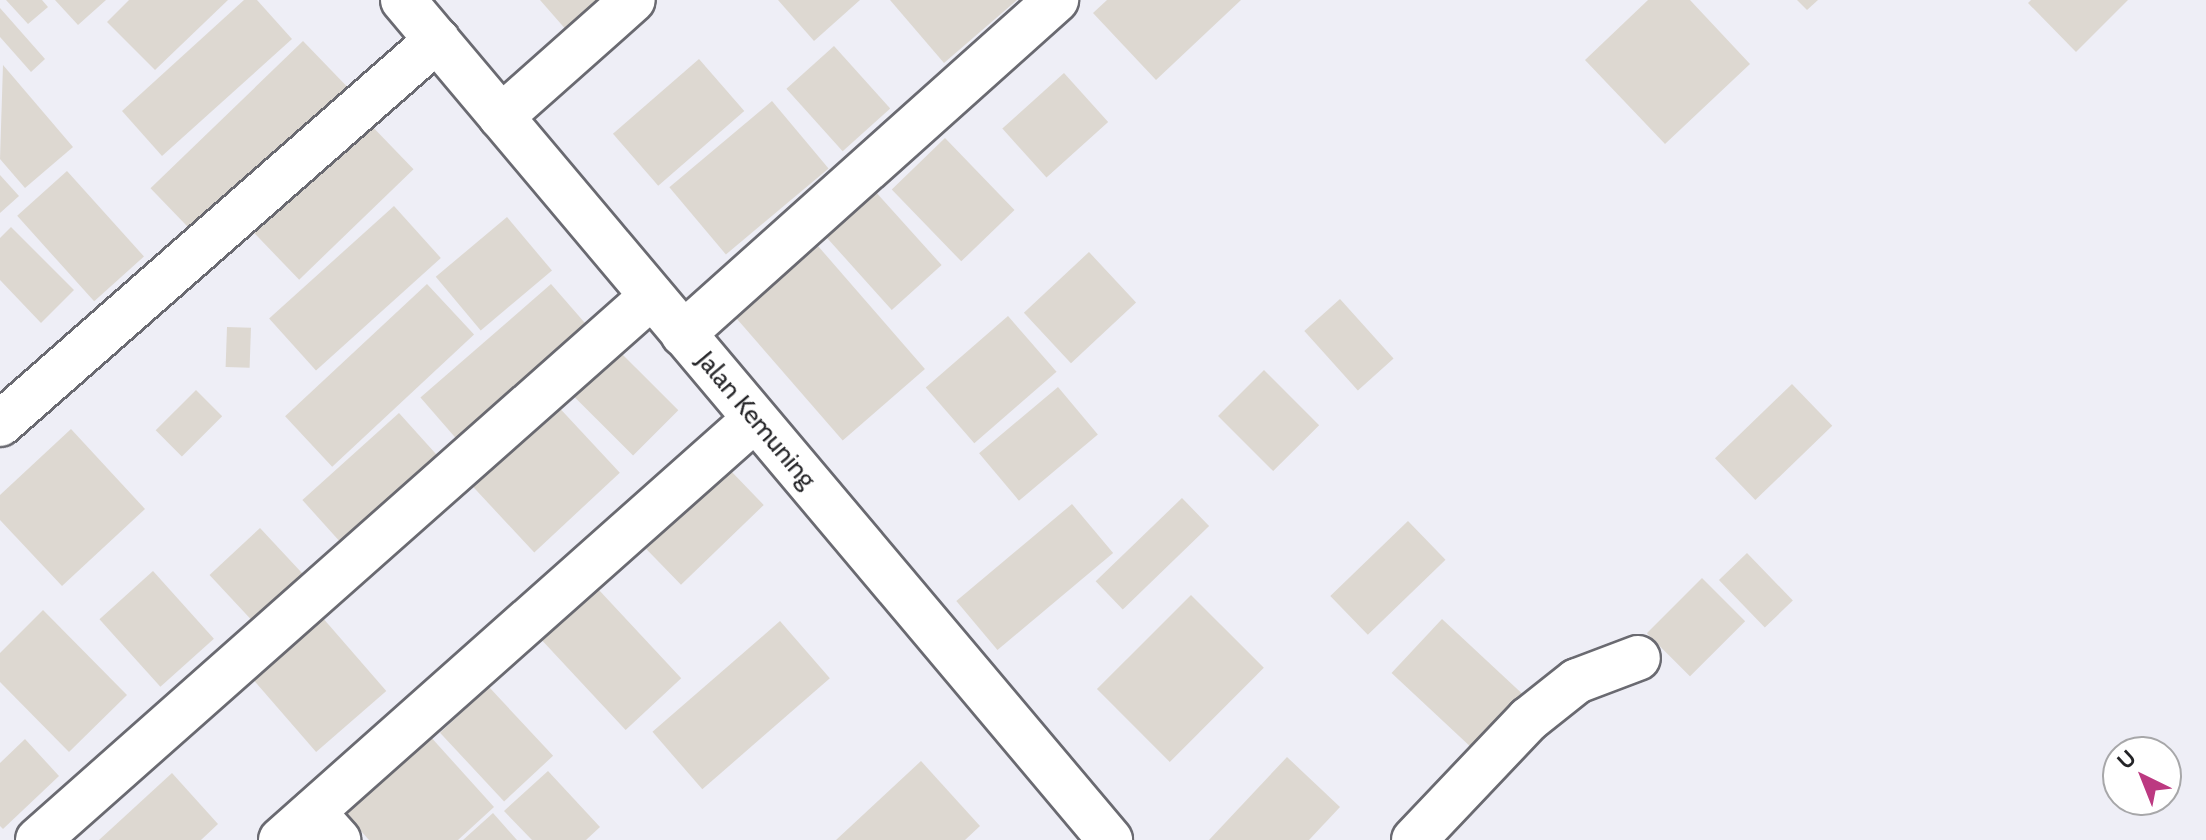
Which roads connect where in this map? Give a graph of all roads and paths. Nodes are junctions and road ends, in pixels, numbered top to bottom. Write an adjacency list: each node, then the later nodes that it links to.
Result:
1 (403, 0): 4 (street, Jalan Kemuning)
2 (633, 0): 5 (street)
3 (1056, 0): 7 (street)
4 (437, 40): 5 (street, Jalan Kemuning); 9 (street)
5 (501, 117): 6 (street, Jalan Kemuning)
6 (652, 296): 7 (street, Jalan Kemuning); 12 (street)
7 (683, 334): 8 (street, Jalan Kemuning)
8 (755, 419): 11 (street); 14 (street, Jalan Kemuning)
9 (0, 424)
10 (1638, 658): 15 (street)
11 (326, 826): 13 (street)
12 (38, 840)
13 (281, 840)
14 (1110, 840)
15 (1414, 840)

